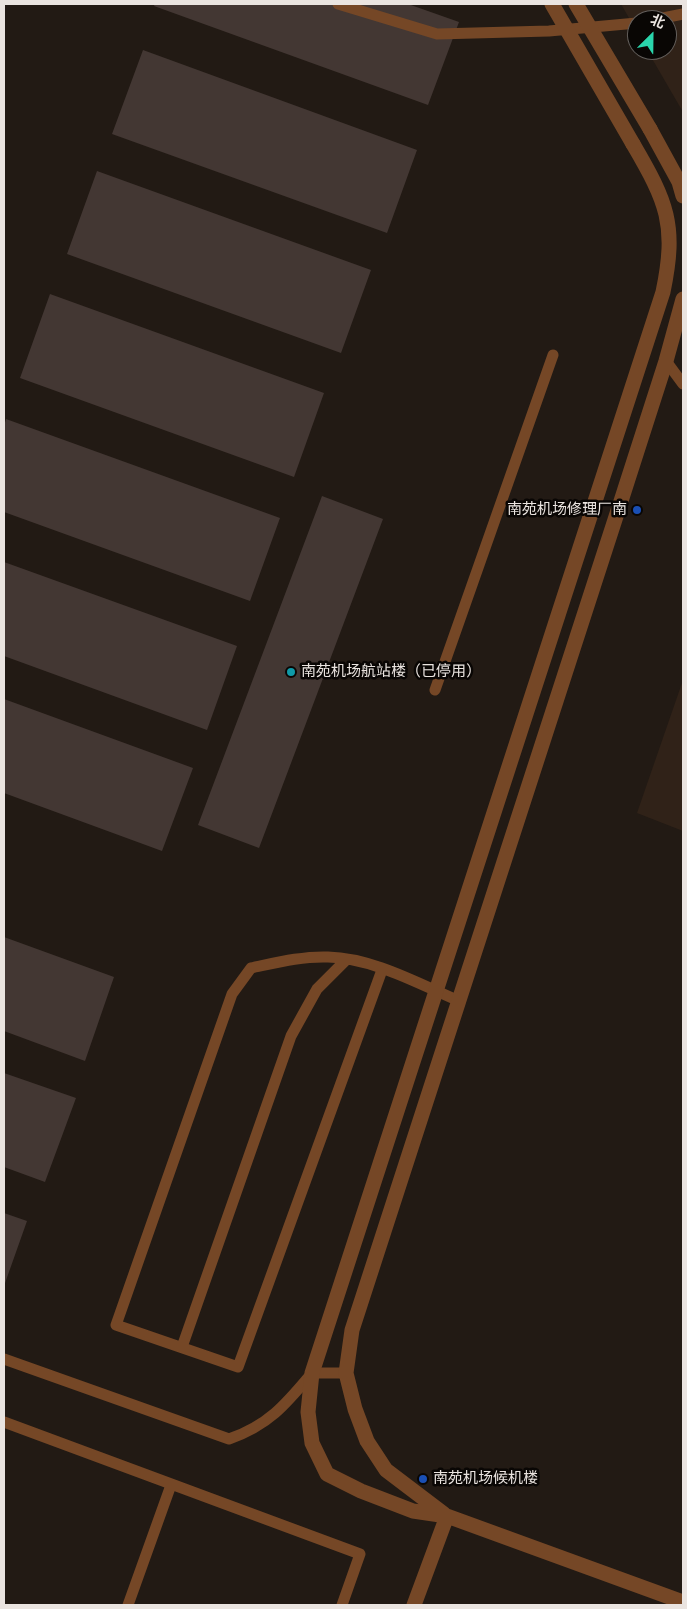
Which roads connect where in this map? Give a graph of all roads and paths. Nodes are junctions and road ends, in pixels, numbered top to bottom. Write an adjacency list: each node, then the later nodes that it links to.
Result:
1 (338, 4): 4 (lane)
2 (552, 4): 13 (street, bridge)
3 (576, 4): 5 (street, bridge)
4 (627, 25)
5 (683, 196)
6 (683, 299): 8 (street)
7 (554, 355): 10 (lane)
8 (666, 361): 9 (lane); 14 (street)
9 (683, 384)
10 (435, 690)
11 (346, 960): 12 (lane); 15 (lane); 15 (lane)
12 (382, 970): 13 (lane); 15 (lane)
13 (438, 992): 14 (lane); 17 (street)
14 (459, 1001): 18 (street)
15 (182, 1347)
16 (4, 1359): 17 (lane)
17 (312, 1373): 18 (lane); 21 (street)
18 (346, 1373): 21 (street)
19 (4, 1422): 20 (lane)
20 (171, 1485): 23 (lane); 24 (lane)
21 (447, 1516): 22 (street); 25 (street)
22 (683, 1602)
23 (128, 1605)
24 (342, 1605)
25 (414, 1605)

